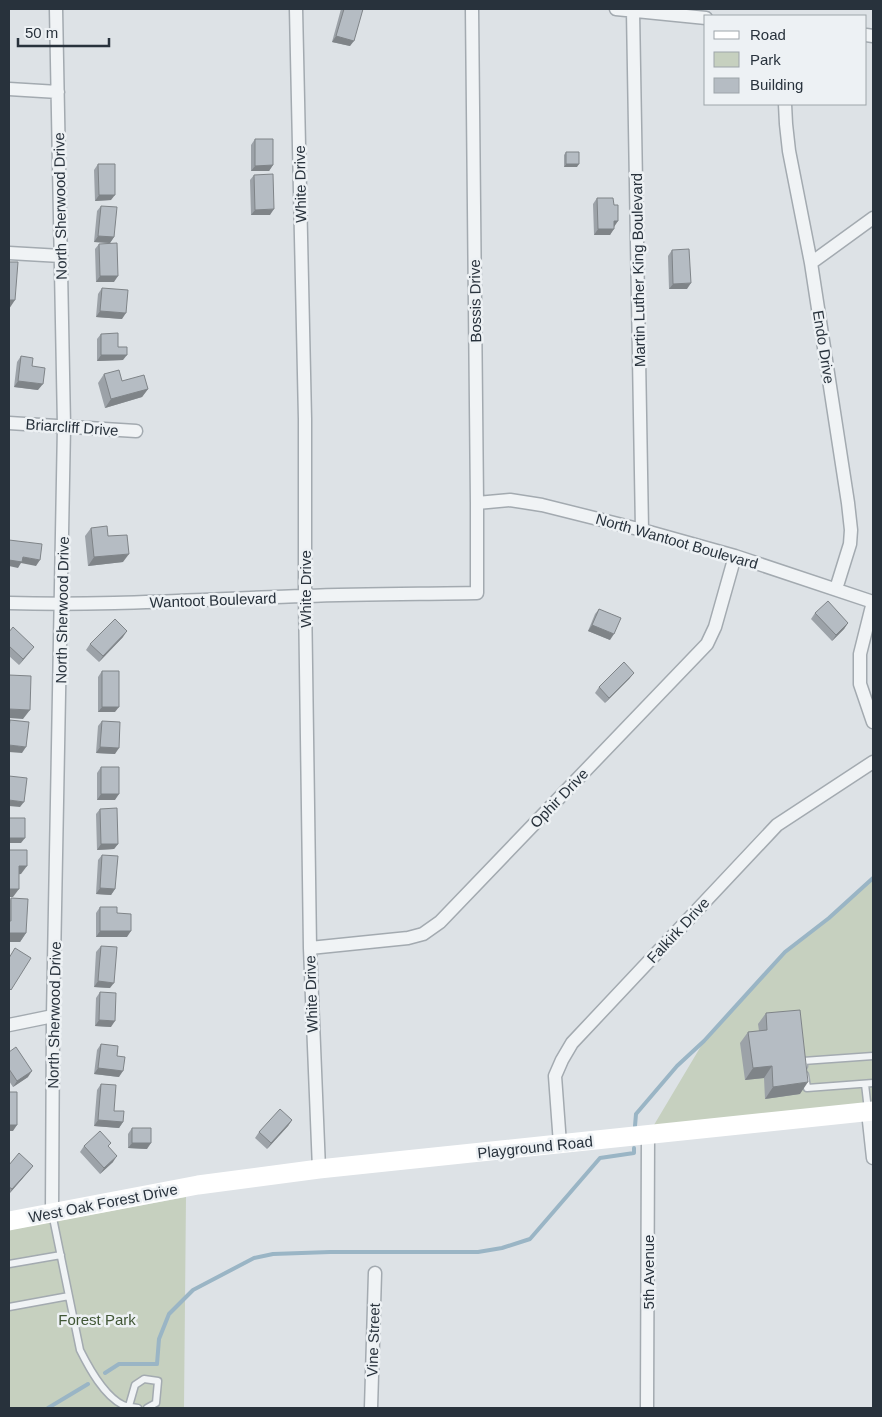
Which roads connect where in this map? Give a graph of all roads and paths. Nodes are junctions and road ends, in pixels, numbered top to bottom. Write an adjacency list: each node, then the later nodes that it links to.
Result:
1 (56, 9): 8 (street, North Sherwood Drive)
2 (296, 9): 22 (street, White Drive)
3 (472, 9): 17 (street, Bossis Drive)
4 (616, 9): 5 (street)
5 (633, 11): 6 (street); 18 (street, Martin Luther King Boulevard)
6 (704, 18)
7 (9, 89): 8 (street)
8 (58, 92): 12 (street, North Sherwood Drive)
9 (786, 105): 13 (street, Endo Drive)
10 (873, 218): 13 (street)
11 (9, 253): 12 (street)
12 (62, 256): 15 (street, North Sherwood Drive)
13 (811, 263): 20 (street, Endo Drive)
14 (9, 423): 15 (street, Briarcliff Drive)
15 (64, 426): 16 (street, Briarcliff Drive); 25 (street, North Sherwood Drive)
16 (136, 431)
17 (477, 502): 18 (street, North Wantoot Boulevard); 21 (street, Bossis Drive)
18 (642, 530): 19 (street, North Wantoot Boulevard)
19 (735, 556): 20 (street, North Wantoot Boulevard); 28 (street, Ophir Drive)
20 (836, 590): 23 (street, North Wantoot Boulevard)
21 (477, 592): 22 (street, Wantoot Boulevard)
22 (305, 596): 25 (street, Wantoot Boulevard); 28 (street, White Drive)
23 (873, 602): 26 (street)
24 (9, 603): 25 (street, Wantoot Boulevard)
25 (62, 605): 29 (street, North Sherwood Drive)
26 (873, 722)
27 (873, 762): 36 (street, Falkirk Drive)
28 (310, 948): 38 (street, White Drive)
29 (53, 1016): 30 (street); 40 (street, North Sherwood Drive)
30 (9, 1025)
31 (873, 1056): 33 (lane)
32 (873, 1083): 33 (lane)
33 (865, 1084): 34 (lane)
34 (871, 1112): 35 (main road, Playground Road); 37 (street)
35 (648, 1135): 36 (main road, Playground Road); 51 (street, 5th Avenue)
36 (560, 1144): 38 (main road, Playground Road)
37 (873, 1158)
38 (319, 1169): 39 (main road, Playground Road)
39 (198, 1185): 40 (main road, West Oak Forest Drive)
40 (52, 1212): 41 (main road, West Oak Forest Drive); 42 (lane)
41 (9, 1221)
42 (61, 1255): 43 (lane); 45 (lane)
43 (9, 1264)
44 (375, 1273): 50 (street, Vine Street)
45 (69, 1296): 46 (lane); 47 (lane)
46 (9, 1307)
47 (129, 1406): 48 (lane); 49 (lane)
48 (138, 1408)
49 (148, 1408)
50 (370, 1408)
51 (647, 1408)

